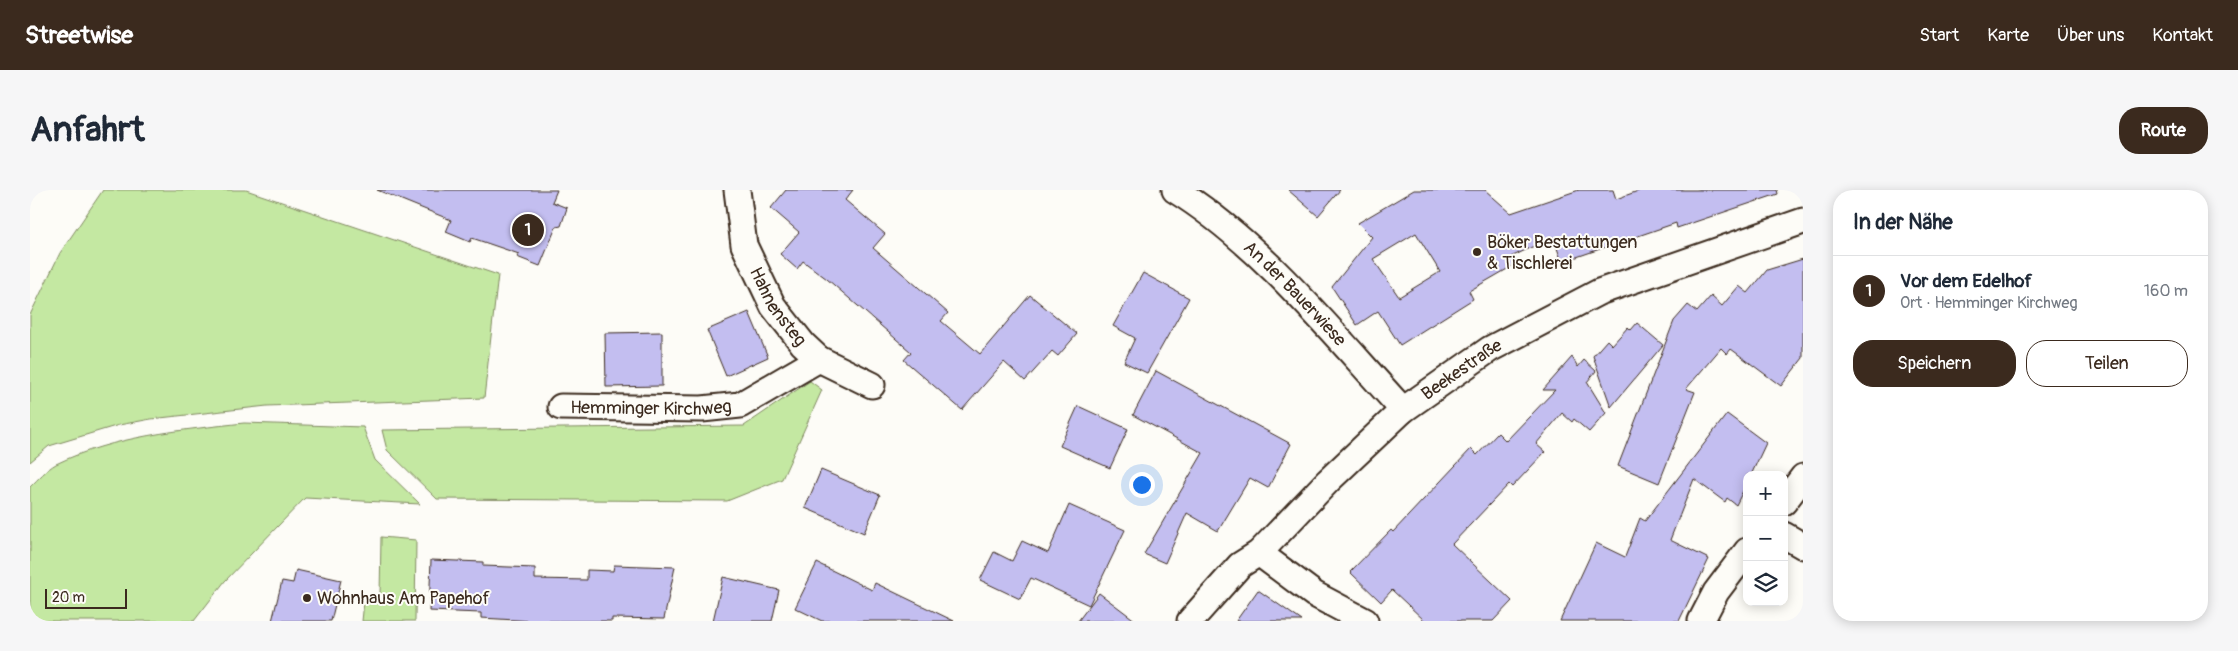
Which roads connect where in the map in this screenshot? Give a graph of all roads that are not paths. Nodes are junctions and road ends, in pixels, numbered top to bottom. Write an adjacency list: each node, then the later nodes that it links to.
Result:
1 (737, 190): 4 (street, Hahnensteg)
2 (1175, 190): 7 (street, An der Bauerwiese)
3 (1803, 221): 7 (street, Beekestraße)
4 (819, 359): 5 (street, Hahnensteg); 6 (street, Hemminger Kirchweg)
5 (872, 385)
6 (561, 407)
7 (1403, 410): 12 (street, Beekestraße)
8 (1803, 477): 9 (street)
9 (1788, 497)
10 (1788, 537): 11 (street)
11 (1803, 546)
12 (1259, 553): 14 (street, Beekestraße); 15 (street)
13 (1743, 556): 16 (street)
14 (1190, 621)
15 (1365, 621)
16 (1701, 621)

